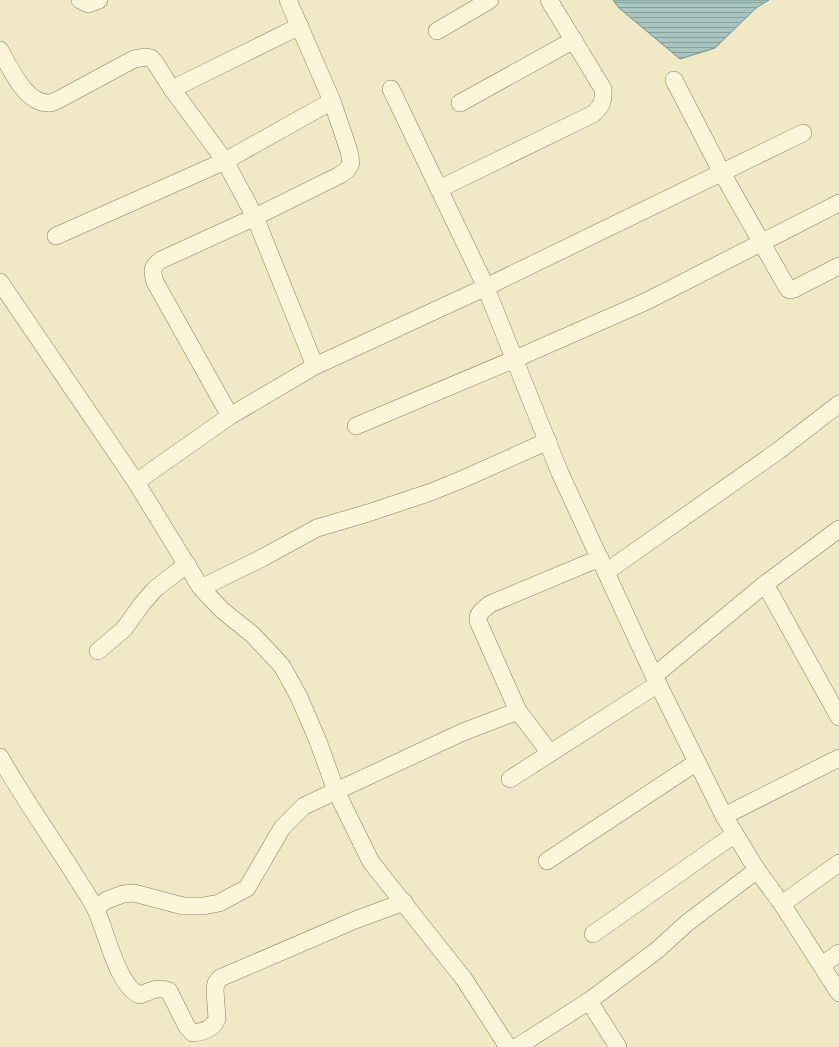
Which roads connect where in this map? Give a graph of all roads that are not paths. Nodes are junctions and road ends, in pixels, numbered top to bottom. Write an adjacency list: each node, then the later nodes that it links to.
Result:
1 (80, 0): 2 (street)
2 (99, 0)
3 (288, 0): 6 (street)
4 (490, 0): 7 (street)
5 (549, 0): 8 (street)
6 (300, 26): 11 (street); 13 (street)
7 (437, 31)
8 (574, 40): 14 (street); 18 (street)
9 (0, 50): 11 (street)
10 (674, 80): 17 (street)
11 (172, 89): 16 (street)
12 (391, 89): 18 (street)
13 (332, 101): 16 (street); 20 (street)
14 (460, 103)
15 (803, 133): 17 (street)
16 (225, 161): 20 (street); 21 (street)
17 (722, 173): 22 (street); 25 (street)
18 (439, 189): 25 (street)
19 (839, 203): 22 (street)
20 (255, 217): 27 (street); 29 (street)
21 (56, 236)
22 (762, 242): 23 (street); 26 (street)
23 (839, 266)
24 (0, 282): 32 (street)
25 (486, 287): 26 (street); 27 (street)
26 (515, 359): 30 (street); 31 (street)
27 (315, 366): 29 (street)
28 (839, 404): 35 (street)
29 (230, 416): 32 (street)
30 (356, 426)
31 (548, 441): 35 (street); 37 (street)
32 (136, 482): 34 (street)
33 (839, 529): 36 (street)
34 (187, 564): 37 (street); 38 (street)
35 (603, 565): 39 (street); 40 (street)
36 (766, 584): 39 (street); 41 (street)
37 (201, 588): 47 (street)
38 (98, 651)
39 (656, 680): 42 (street); 45 (street)
40 (518, 711): 42 (street); 47 (street)
41 (839, 717)
42 (550, 753): 46 (street)
43 (0, 757): 55 (street)
44 (839, 758): 48 (street)
45 (697, 762): 48 (street); 50 (street)
46 (510, 779)
47 (336, 791): 53 (street); 55 (street)
48 (724, 816): 49 (street)
49 (735, 834): 52 (street); 56 (street)
50 (547, 861)
51 (839, 863): 54 (street)
52 (757, 870): 54 (street); 60 (street)
53 (404, 902): 55 (street); 61 (street)
54 (782, 904): 58 (street)
55 (96, 908)
56 (593, 934)
57 (839, 953): 58 (street)
58 (822, 965): 59 (street)
59 (839, 993)
60 (589, 1001): 62 (street); 63 (street)
61 (508, 1047)
62 (517, 1047)
63 (618, 1047)

